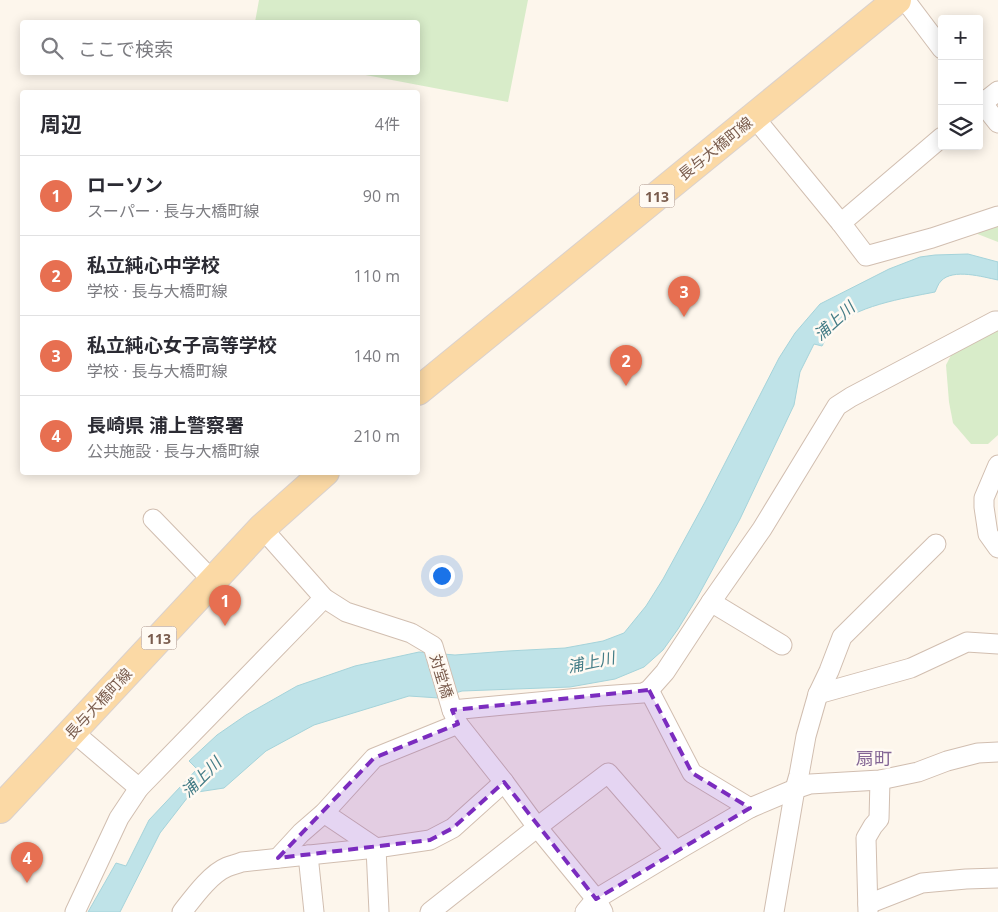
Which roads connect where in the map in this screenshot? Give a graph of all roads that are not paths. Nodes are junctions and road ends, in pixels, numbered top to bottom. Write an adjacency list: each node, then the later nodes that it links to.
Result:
1 (897, 0): 7 (main road, 長与大橋町線 / 113)
2 (905, 0): 3 (street)
3 (938, 44)
4 (998, 90): 5 (street)
5 (983, 101)
6 (982, 105): 8 (street)
7 (754, 117): 11 (street); 13 (main road, 長与大橋町線 / 113)
8 (998, 122)
9 (938, 141): 11 (street)
10 (998, 216): 11 (street)
11 (840, 223)
12 (998, 321): 23 (street)
13 (420, 389)
14 (998, 465): 16 (street)
15 (322, 475): 18 (main road, 長与大橋町線 / 113)
16 (991, 508): 20 (street)
17 (152, 519): 21 (street)
18 (262, 528): 21 (main road, 長与大橋町線 / 113); 22 (street)
19 (936, 544): 27 (street)
20 (998, 548)
21 (213, 581): 29 (main road, 長与大橋町線 / 113)
22 (324, 598): 28 (street, 対堂橋); 33 (street)
23 (711, 602): 25 (street); 26 (street)
24 (998, 644): 27 (street)
25 (782, 645)
26 (649, 690): 28 (street); 35 (street)
27 (818, 694): 34 (street)
28 (454, 713): 32 (street); 37 (street)
29 (72, 731): 33 (street); 36 (main road, 長与大橋町線 / 113)
30 (998, 752): 31 (street)
31 (880, 780): 34 (street); 45 (street)
32 (504, 782): 38 (street); 39 (street)
33 (139, 788): 46 (street)
34 (795, 789): 35 (street); 51 (street)
35 (750, 808): 40 (street)
36 (0, 809)
37 (324, 812): 39 (street); 42 (street)
38 (537, 827): 40 (street); 44 (street); 50 (street)
39 (376, 848): 41 (street); 49 (street)
40 (676, 851): 44 (street)
41 (308, 855): 42 (street); 48 (street)
42 (278, 858): 47 (street)
43 (998, 878): 45 (street)
44 (595, 908)
45 (868, 908)
46 (75, 912)
47 (182, 912)
48 (314, 912)
49 (379, 912)
50 (430, 912)
51 (774, 912)

